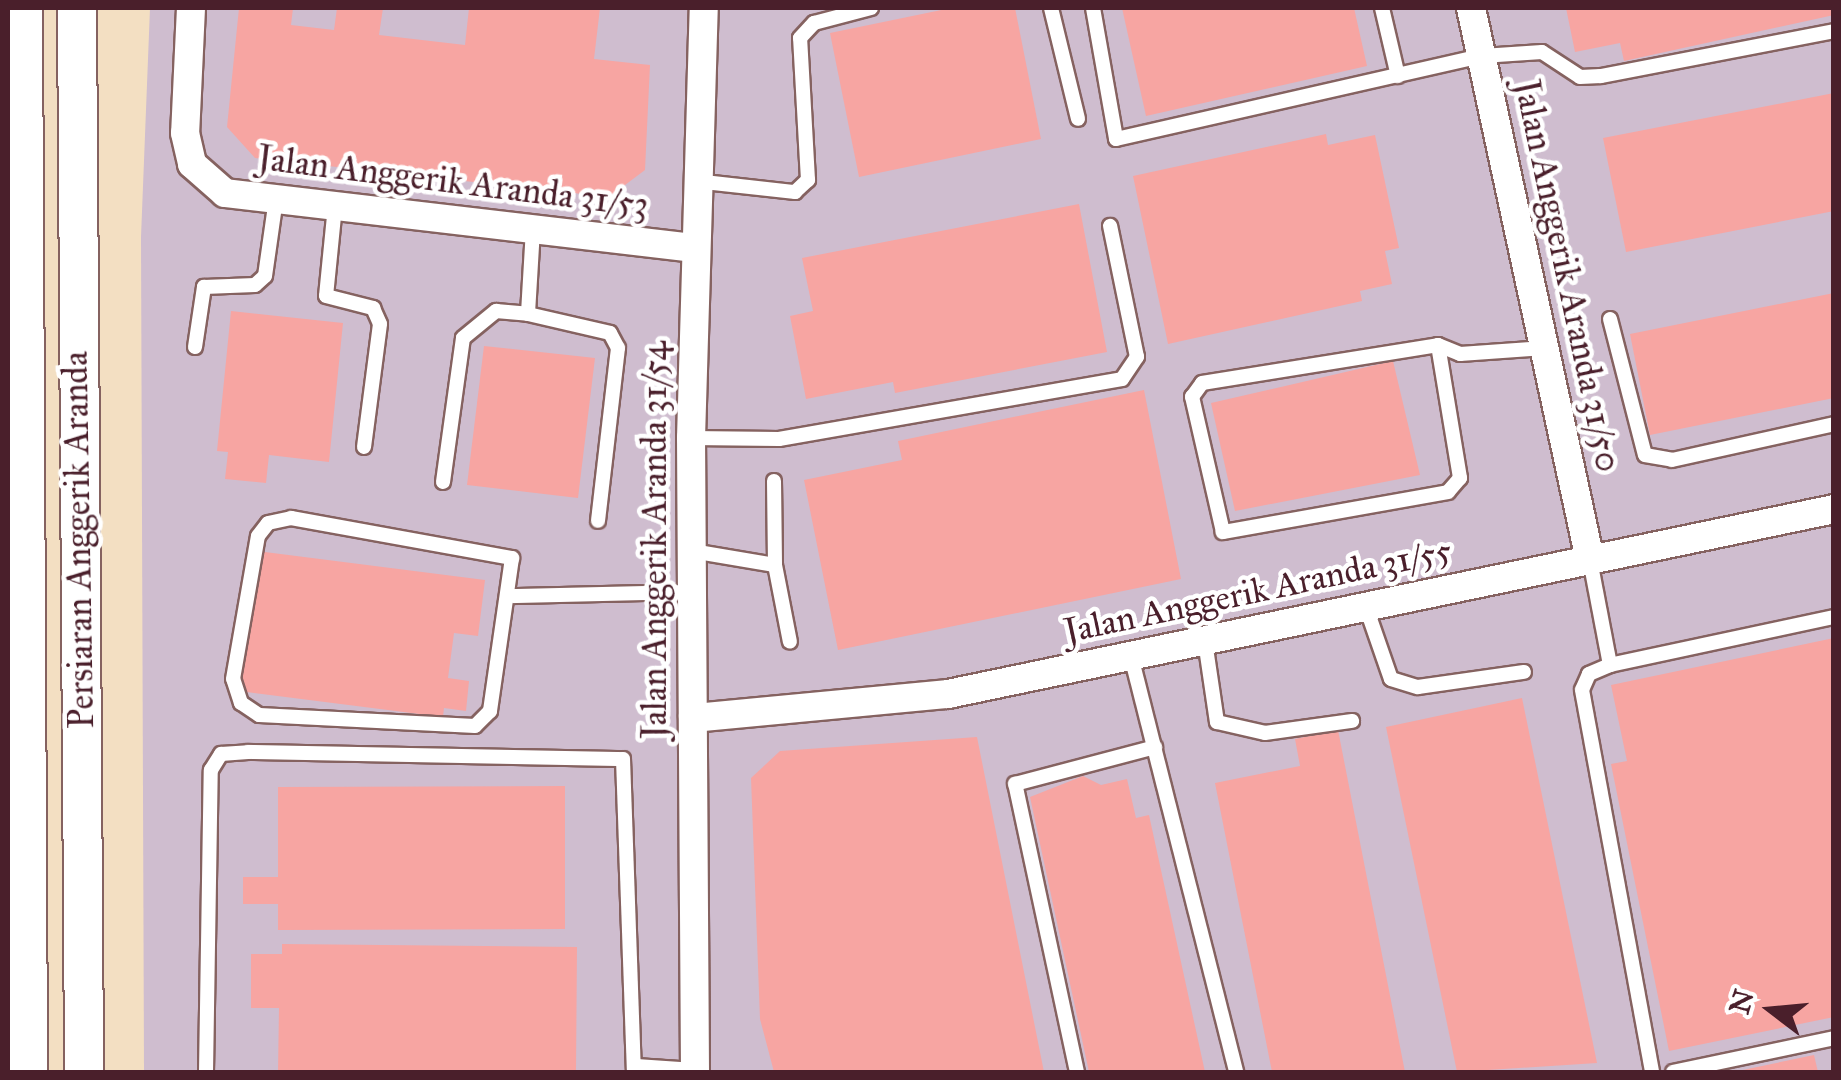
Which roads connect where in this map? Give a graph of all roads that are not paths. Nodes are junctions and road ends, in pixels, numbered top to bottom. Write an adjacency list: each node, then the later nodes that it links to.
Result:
1 (22, 8): 50 (main road, Persiaran Anggerik Aranda)
2 (77, 8): 51 (main road, Persiaran Anggerik Aranda)
3 (190, 8): 15 (street, Jalan Anggerik Aranda 31/53)
4 (704, 8): 14 (street, Jalan Anggerik Aranda 31/54)
5 (871, 8): 14 (lane)
6 (1052, 8): 13 (lane)
7 (1092, 8): 12 (lane)
8 (1382, 8): 12 (lane)
9 (1471, 8): 11 (street, Jalan Anggerik Aranda 31/50)
10 (1834, 31): 11 (lane)
11 (1482, 56): 12 (lane); 24 (street, Jalan Anggerik Aranda 31/50)
12 (1398, 76)
13 (1078, 118)
14 (694, 180): 19 (street, Jalan Anggerik Aranda 31/54)
15 (276, 199): 16 (street, Jalan Anggerik Aranda 31/53); 23 (lane)
16 (335, 206): 18 (street, Jalan Anggerik Aranda 31/53); 27 (lane)
17 (1110, 226): 26 (lane)
18 (533, 228): 19 (street, Jalan Anggerik Aranda 31/53); 20 (lane)
19 (694, 248): 26 (street, Jalan Anggerik Aranda 31/54)
20 (528, 314): 29 (lane); 31 (lane)
21 (1610, 319): 25 (lane)
22 (1438, 344): 22 (lane); 24 (lane)
23 (195, 347)
24 (1545, 348): 33 (street, Jalan Anggerik Aranda 31/50)
25 (1834, 424)
26 (691, 438): 32 (street, Jalan Anggerik Aranda 31/54)
27 (364, 447)
28 (774, 480): 34 (lane)
29 (443, 482)
30 (1834, 509): 33 (street, Jalan Anggerik Aranda 31/55)
31 (598, 521)
32 (692, 551): 34 (lane); 35 (street, Jalan Anggerik Aranda 31/54)
33 (1590, 560): 37 (street, Jalan Anggerik Aranda 31/55); 42 (lane)
34 (775, 565): 40 (lane)
35 (692, 592): 36 (lane); 44 (street, Jalan Anggerik Aranda 31/54)
36 (513, 596): 36 (lane)
37 (1366, 607): 39 (street, Jalan Anggerik Aranda 31/55); 43 (lane)
38 (1834, 617): 42 (lane)
39 (1205, 641): 41 (street, Jalan Anggerik Aranda 31/55); 45 (lane)
40 (790, 642)
41 (1131, 656): 44 (street, Jalan Anggerik Aranda 31/55); 46 (lane)
42 (1610, 665): 55 (lane)
43 (1524, 672)
44 (693, 718): 49 (street, Jalan Anggerik Aranda 31/54)
45 (1352, 721)
46 (1154, 747): 53 (lane); 54 (lane)
47 (1834, 1038): 56 (lane)
48 (635, 1069): 49 (lane); 52 (lane)
49 (696, 1071)
50 (28, 1072)
51 (84, 1072)
52 (206, 1072)
53 (1077, 1072)
54 (1236, 1072)
55 (1652, 1072)
56 (1674, 1072)

